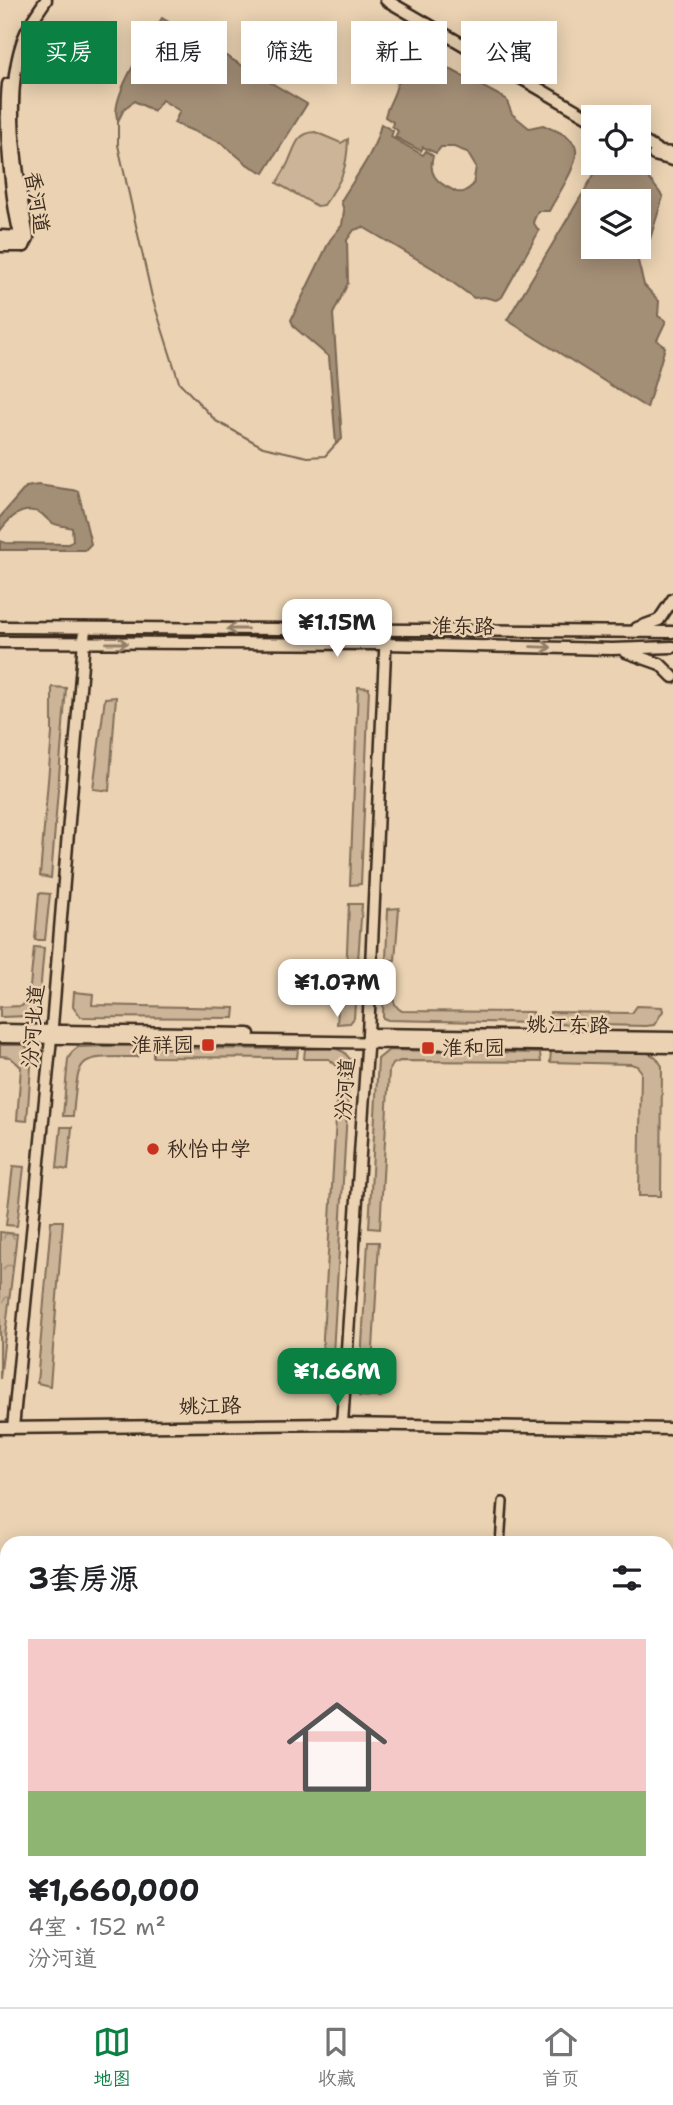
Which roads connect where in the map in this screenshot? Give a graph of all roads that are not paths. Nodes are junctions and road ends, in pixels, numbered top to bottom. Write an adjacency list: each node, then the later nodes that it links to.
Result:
1 (40, 0): 12 (main road, 香河道)
2 (46, 0): 12 (main road, 香河道)
3 (386, 0): 6 (main road)
4 (396, 0): 5 (main road)
5 (581, 106)
6 (581, 113)
7 (651, 146): 9 (main road)
8 (651, 153): 10 (main road)
9 (673, 153)
10 (673, 160)
11 (0, 236): 12 (main road)
12 (24, 240): 13 (main road)
13 (0, 246)
14 (673, 599): 18 (main road)
15 (0, 627): 16 (main road, 淮东路)
16 (85, 628): 17 (main road, 淮东路, one-way to 16); 21 (main road, 汾河北道)
17 (386, 630): 18 (main road, 淮东路); 22 (main road, 汾河道)
18 (622, 631): 19 (main road, 淮东路)
19 (673, 632)
20 (0, 642): 21 (main road, 淮东路)
21 (84, 643): 22 (main road, 淮东路, one-way to 22); 27 (main road, 汾河北道)
22 (385, 644): 24 (main road, 淮东路, one-way to 24); 29 (main road, 汾河道)
23 (673, 647): 24 (main road, 淮东路)
24 (612, 649): 25 (main road)
25 (673, 677)
26 (0, 1030): 27 (main road, 姚江东路)
27 (51, 1034): 28 (main road, 姚江东路); 29 (main road, 姚江东路); 34 (main road, 汾河北道)
28 (0, 1037)
29 (368, 1038): 30 (main road, 姚江东路); 31 (main road, 姚江东路); 32 (main road, 汾河道)
30 (673, 1038)
31 (673, 1047)
32 (342, 1424): 34 (main road, 姚江路); 35 (main road, 姚江路)
33 (0, 1428): 34 (main road, 姚江路)
34 (13, 1428)
35 (673, 1429)
36 (503, 1502): 37 (street)
37 (501, 1536)

